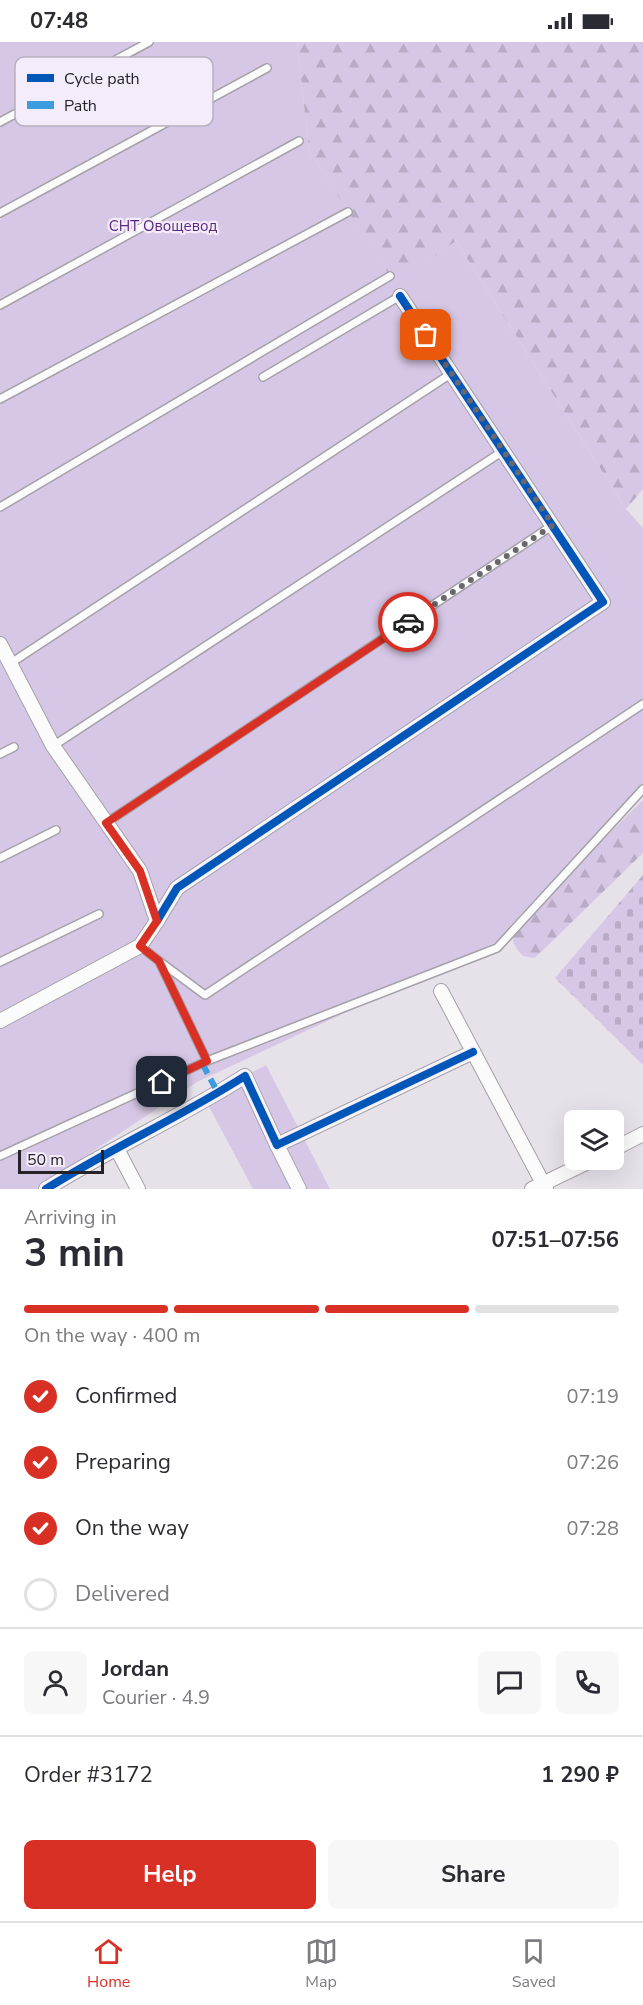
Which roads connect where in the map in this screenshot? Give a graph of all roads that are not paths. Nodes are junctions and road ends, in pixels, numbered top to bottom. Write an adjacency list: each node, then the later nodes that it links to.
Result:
1 (149, 42): 2 (lane)
2 (121, 57)
3 (267, 68): 4 (lane)
4 (213, 97)
5 (15, 114): 6 (lane)
6 (0, 122)
7 (160, 126): 10 (lane)
8 (299, 141): 13 (lane)
9 (348, 212): 16 (lane)
10 (0, 213)
11 (390, 276): 18 (lane)
12 (400, 296): 14 (street); 15 (lane)
13 (0, 305)
14 (452, 374): 17 (street); 21 (lane)
15 (263, 377)
16 (0, 399)
17 (503, 451): 19 (street); 23 (lane)
18 (0, 507)
19 (553, 525): 27 (lane); 31 (street)
20 (0, 644): 21 (street)
21 (10, 663): 23 (street)
22 (643, 705): 33 (lane)
23 (53, 746): 27 (street)
24 (14, 747): 25 (lane)
25 (0, 754)
26 (643, 789): 38 (lane)
27 (106, 823): 31 (street)
28 (56, 830): 29 (lane)
29 (0, 858)
30 (99, 914): 34 (lane)
31 (157, 921): 32 (street)
32 (140, 946): 33 (lane); 36 (street)
33 (159, 961): 38 (lane)
34 (0, 962)
35 (441, 991): 37 (street)
36 (0, 1021)
37 (473, 1052): 41 (street); 45 (street)
38 (207, 1061): 43 (lane)
39 (643, 1134): 40 (street)
40 (624, 1144)
41 (277, 1145): 42 (street); 48 (street)
42 (117, 1149): 46 (street); 47 (street)
43 (0, 1156)
44 (573, 1170): 45 (street)
45 (540, 1187)
46 (46, 1189)
47 (138, 1189)
48 (299, 1189)

